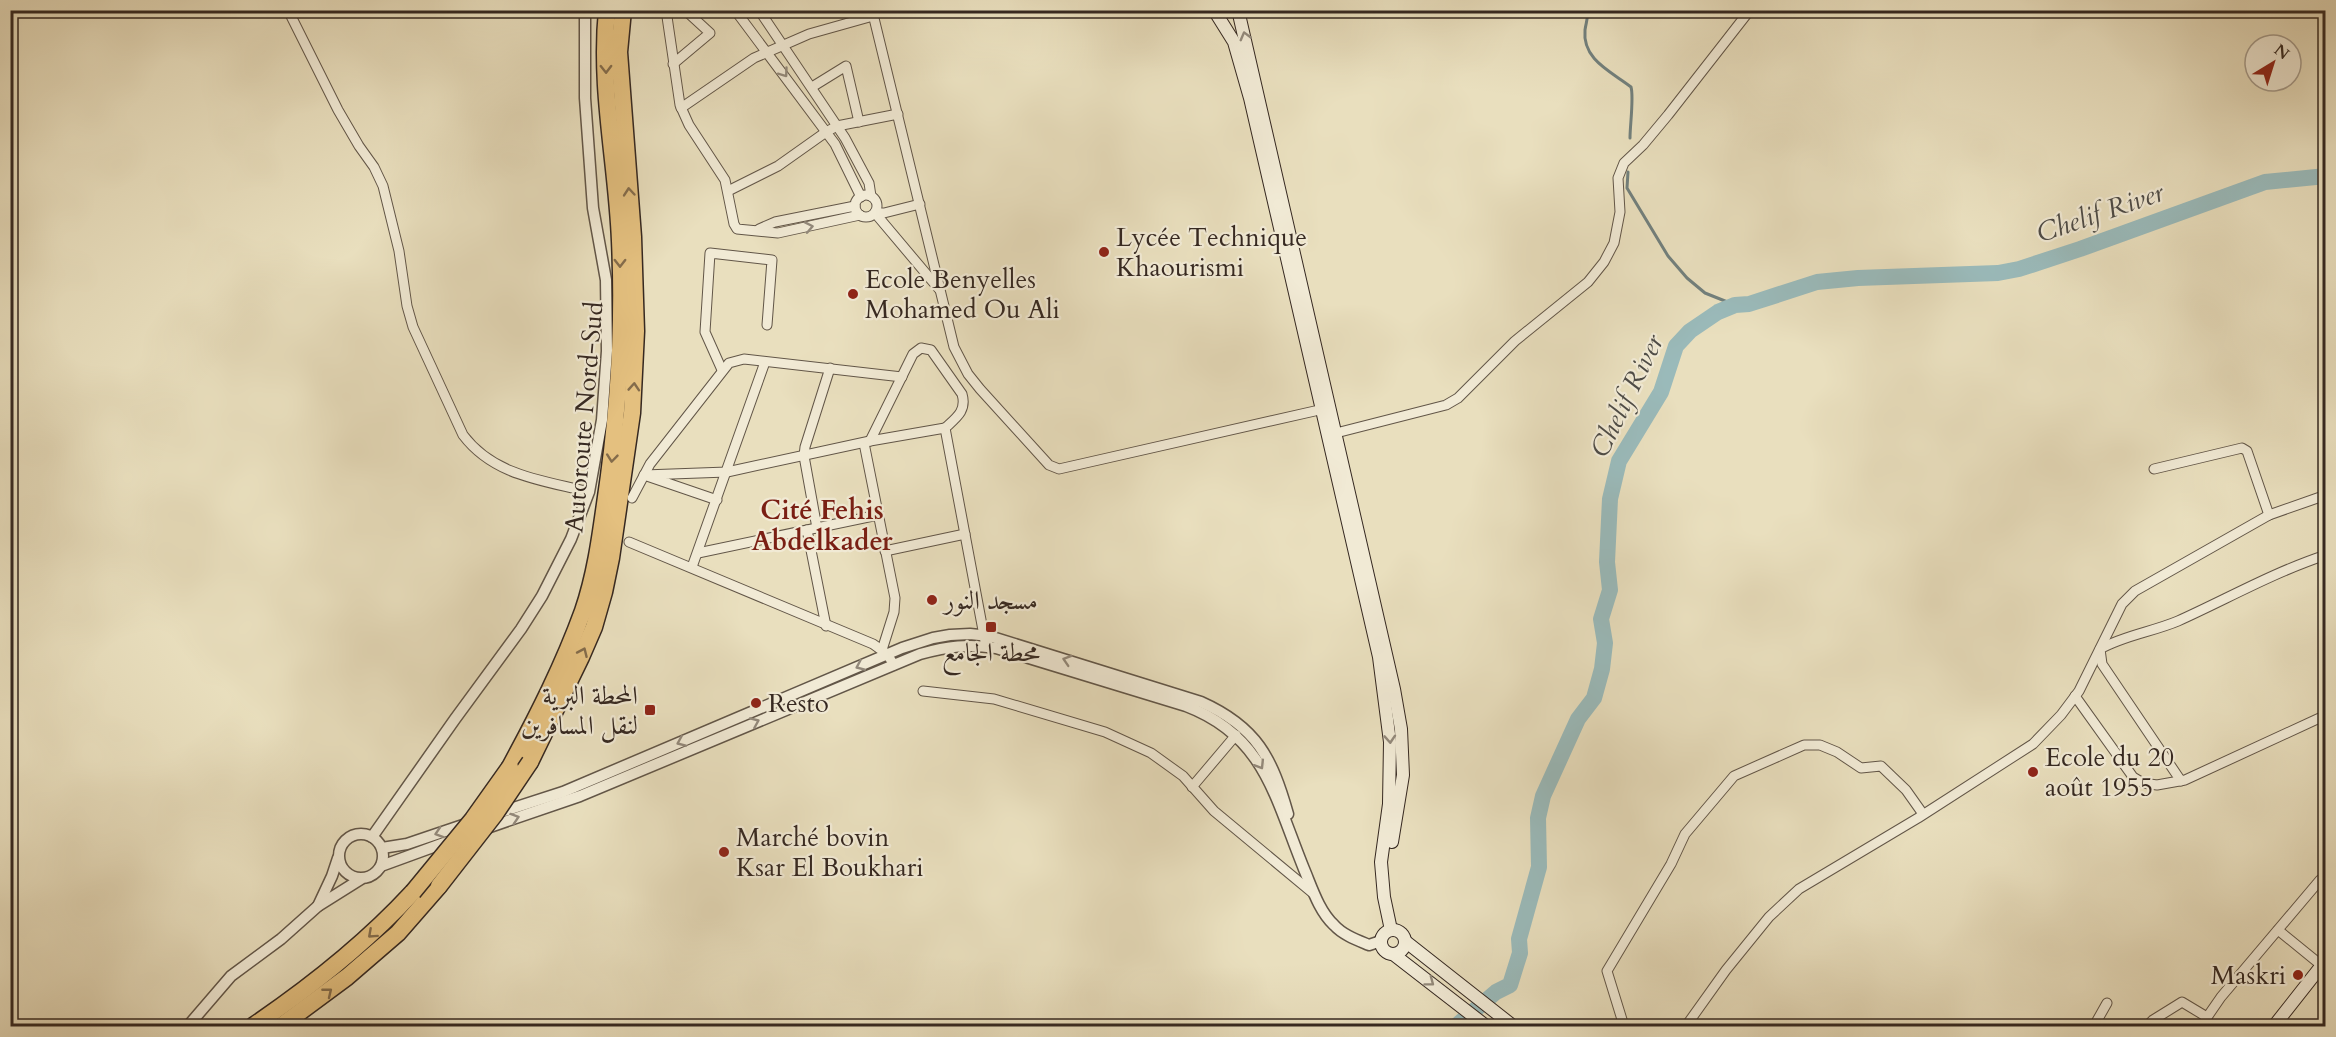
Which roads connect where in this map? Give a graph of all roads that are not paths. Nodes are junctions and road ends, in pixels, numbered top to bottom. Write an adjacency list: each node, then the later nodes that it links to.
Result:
1 (288, 10): 42 (street)
2 (585, 10): 42 (street)
3 (607, 10): 85 (highway, Autoroute Nord-Sud, one-way to 85, bridge)
4 (623, 10): 86 (highway, Autoroute Nord-Sud, one-way to 4, bridge)
5 (666, 10): 15 (street)
6 (685, 10): 15 (street)
7 (735, 10): 14 (street)
8 (759, 10): 13 (street)
9 (1214, 10): 34 (main road)
10 (1238, 10): 34 (main road, one-way to 10)
11 (1750, 10): 36 (street)
12 (873, 13): 13 (street); 18 (street)
13 (783, 44): 14 (street); 16 (street)
14 (768, 51): 17 (street); 21 (street, one-way to 21)
15 (673, 64): 17 (street)
16 (812, 87): 19 (street); 20 (street)
17 (681, 108): 22 (street)
18 (898, 114): 19 (street); 24 (street)
19 (858, 122): 20 (street)
20 (837, 126): 21 (street); 23 (street)
21 (826, 132): 22 (street); 23 (street)
22 (728, 191): 27 (street)
23 (862, 200): 25 (street); 26 (street); 27 (street)
24 (920, 204): 25 (street); 28 (street)
25 (875, 213): 26 (street); 28 (street)
26 (860, 215): 27 (street, one-way to 26)
27 (756, 230)
28 (942, 293): 34 (street)
29 (766, 325): 32 (street)
30 (765, 362): 31 (street); 32 (street); 40 (street)
31 (830, 368): 33 (street); 38 (street)
32 (722, 370): 41 (street)
33 (902, 377): 35 (street); 37 (street)
34 (1326, 409): 36 (main road); 71 (main road, one-way to 71)
35 (945, 428): 37 (street); 49 (street)
36 (1336, 433): 71 (main road)
37 (867, 442): 38 (street); 46 (street)
38 (804, 456): 40 (street); 48 (street)
39 (2154, 469): 47 (street)
40 (727, 472): 41 (street); 45 (street)
41 (644, 475): 44 (street); 45 (street)
42 (589, 492): 67 (street)
43 (2325, 495): 47 (street)
44 (632, 498)
45 (717, 501): 52 (street)
46 (878, 515): 48 (street); 51 (street)
47 (2269, 515): 57 (street)
48 (812, 529): 52 (street); 55 (street)
49 (965, 534): 51 (street); 56 (street)
50 (629, 542): 54 (street)
51 (885, 551): 58 (street)
52 (698, 553): 54 (street)
53 (2325, 555): 57 (street)
54 (692, 567): 55 (street)
55 (826, 626): 58 (street)
56 (985, 641): 58 (street); 59 (street); 63 (street); 74 (street, one-way to 56)
57 (2100, 649): 61 (street); 64 (street)
58 (884, 652): 59 (street); 68 (street, one-way to 68)
59 (894, 665): 70 (street, one-way to 59)
60 (923, 691): 65 (street)
61 (2075, 696): 64 (street); 66 (street)
62 (2325, 715): 64 (street)
63 (1236, 735): 65 (street); 74 (street, one-way to 74)
64 (2181, 781)
65 (1192, 787): 74 (street)
66 (1923, 814): 89 (street); 90 (street)
67 (372, 837): 68 (street); 69 (street)
68 (382, 848): 70 (street)
69 (339, 858): 72 (street); 75 (street)
70 (381, 866): 72 (street)
71 (1383, 872): 76 (main road)
72 (361, 879): 75 (street)
73 (2320, 880): 77 (street)
74 (1314, 894): 78 (street)
75 (318, 906): 84 (street)
76 (1391, 930): 78 (main road); 79 (main road)
77 (2278, 930): 81 (street); 83 (street)
78 (1381, 941): 80 (main road)
79 (1405, 941): 80 (main road); 88 (main road)
80 (1393, 954): 87 (main road, one-way to 87)
81 (2323, 963): 94 (main road)
82 (2107, 1004): 91 (street)
83 (2207, 1017): 92 (street); 93 (street)
84 (188, 1026)
85 (254, 1026)
86 (281, 1026)
87 (1486, 1026)
88 (1513, 1026)
89 (1624, 1026)
90 (1686, 1026)
91 (2094, 1026)
92 (2147, 1026)
93 (2201, 1026)
94 (2274, 1026)

